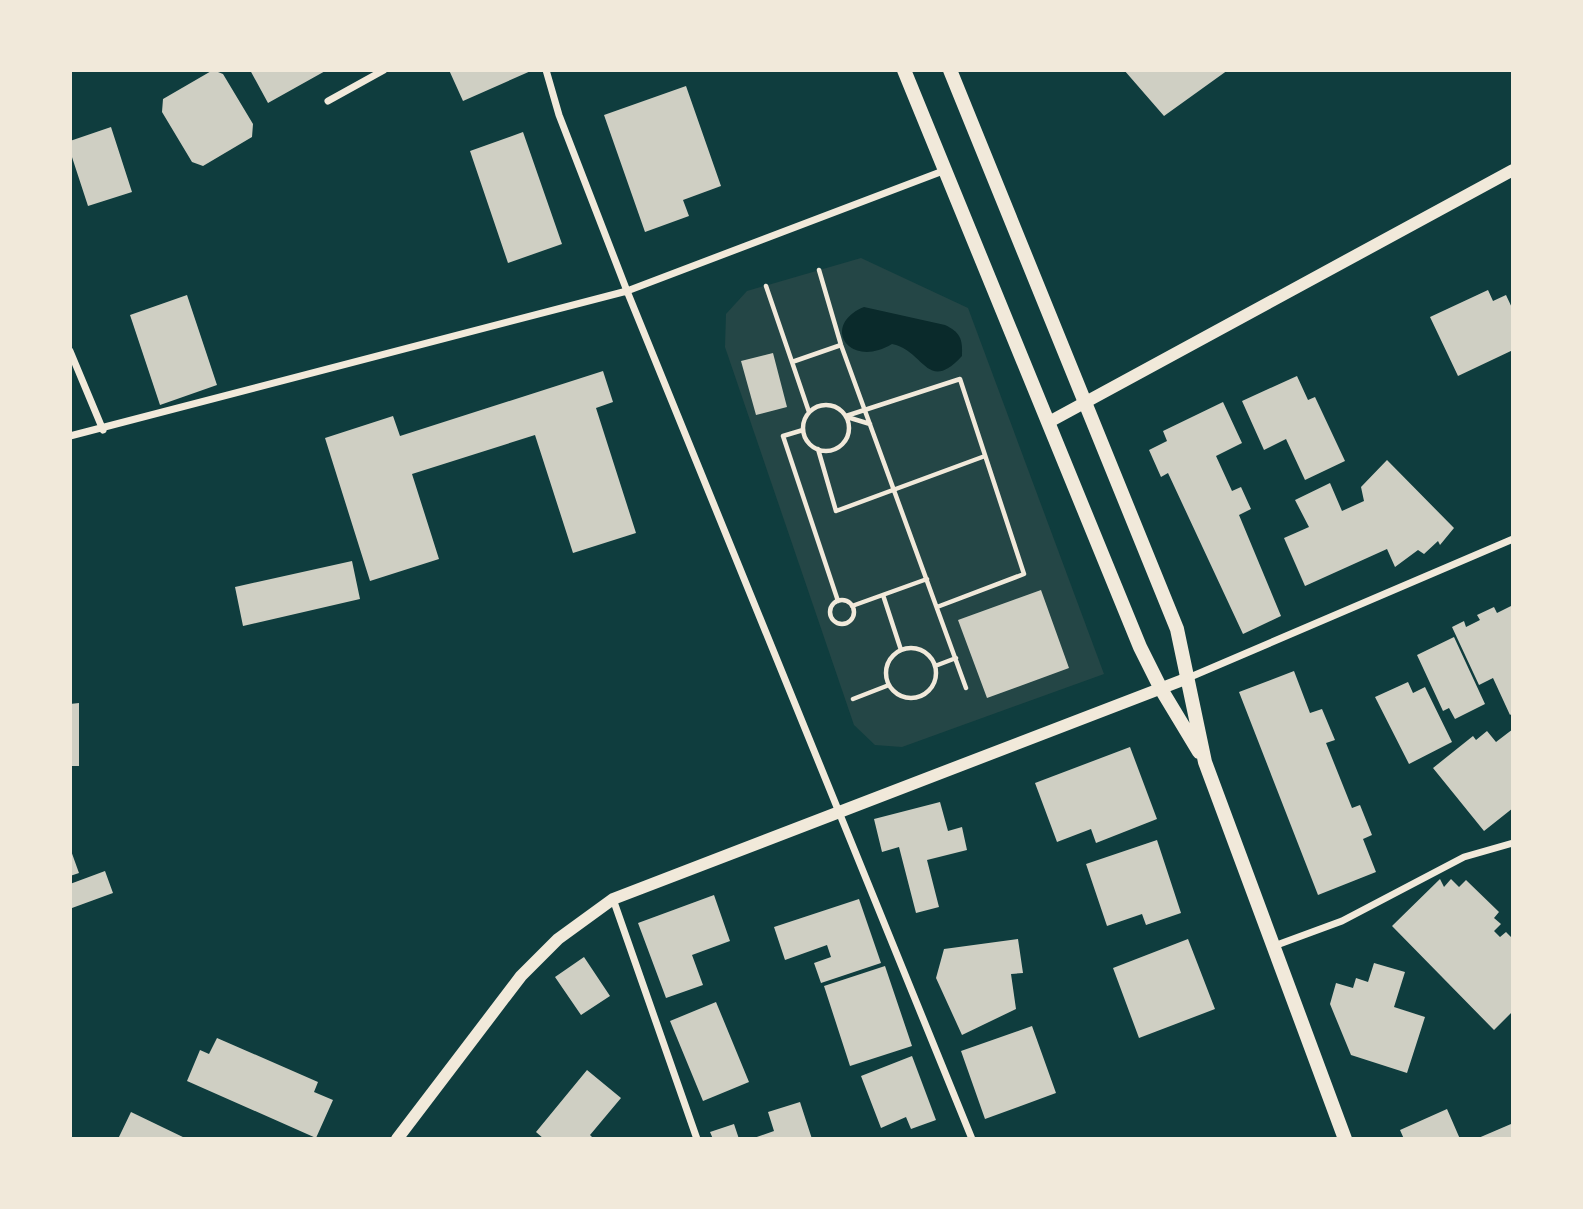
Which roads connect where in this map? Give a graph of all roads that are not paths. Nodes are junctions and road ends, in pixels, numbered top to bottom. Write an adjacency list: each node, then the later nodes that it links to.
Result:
1 (384, 70): 5 (street)
2 (546, 70): 8 (street)
3 (904, 70): 7 (main road)
4 (950, 70): 10 (main road)
5 (328, 101)
6 (1513, 170): 10 (street)
7 (943, 171): 8 (street); 11 (main road)
8 (627, 291): 12 (street); 18 (street)
9 (70, 351): 12 (street)
10 (1083, 404): 11 (street); 15 (main road)
11 (1049, 422): 16 (main road)
12 (103, 430): 13 (street)
13 (70, 436)
14 (1513, 539): 15 (street)
15 (1188, 678): 16 (street); 17 (main road)
16 (1161, 689): 17 (main road); 18 (street)
17 (1205, 762): 21 (main road)
18 (839, 811): 20 (street); 24 (street)
19 (1513, 843): 21 (street)
20 (613, 900): 22 (street); 23 (street)
21 (1272, 947): 25 (main road)
22 (397, 1139)
23 (696, 1139)
24 (971, 1139)
25 (1345, 1139)

